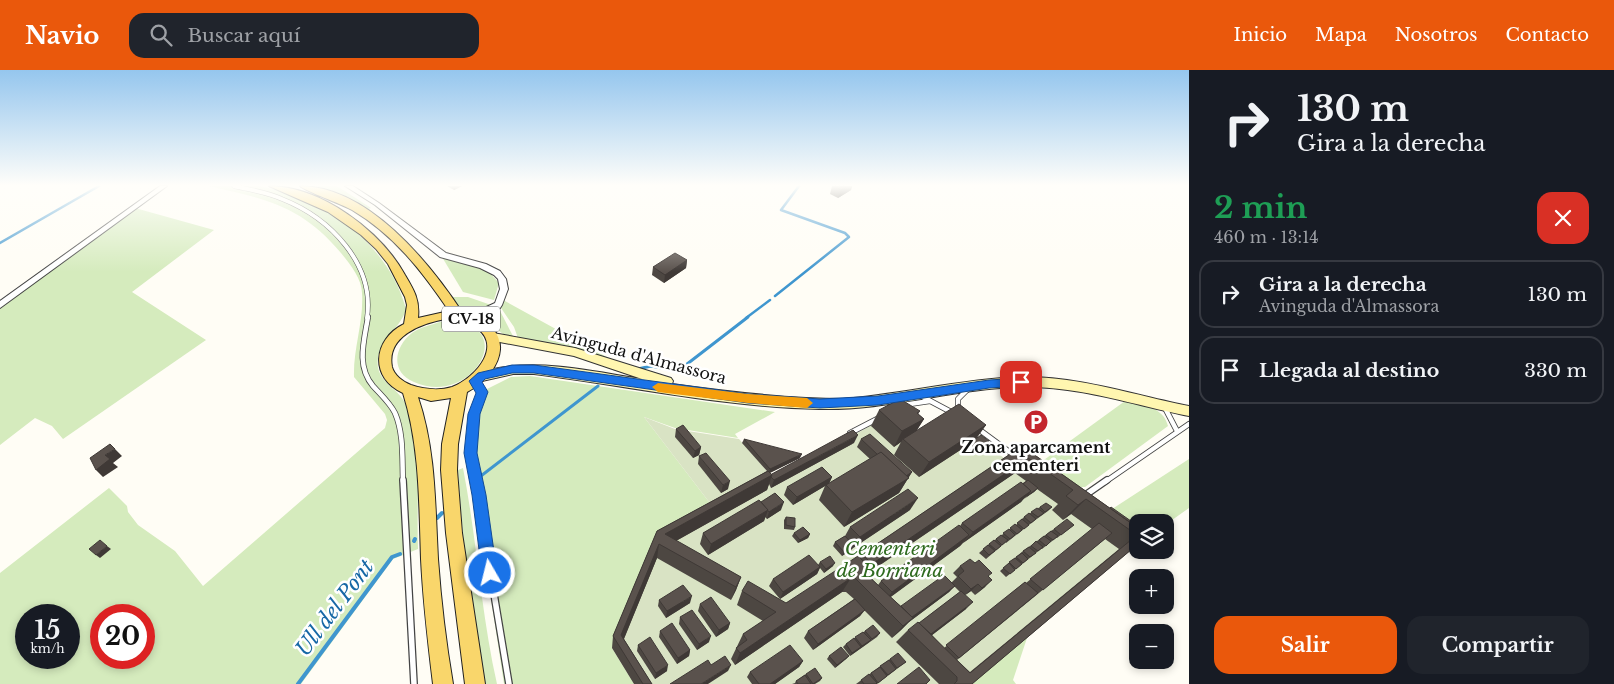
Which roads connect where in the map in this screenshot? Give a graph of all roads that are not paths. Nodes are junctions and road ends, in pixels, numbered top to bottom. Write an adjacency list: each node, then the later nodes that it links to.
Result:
1 (125, 215): 6 (street)
2 (309, 215): 29 (lane)
3 (342, 215): 9 (main road)
4 (367, 215): 8 (main road, CV-18)
5 (392, 215): 7 (street)
6 (0, 305)
7 (498, 305): 8 (street); 10 (street)
8 (464, 317): 9 (main road, CV-18); 10 (main road, CV-18)
9 (410, 325): 15 (main road, CV-18)
10 (484, 326): 11 (main road, CV-18)
11 (493, 337): 12 (main road, CV-18); 17 (main road, Avinguda d'Almassora)
12 (478, 378): 14 (main road); 17 (main road, Avinguda d'Almassora); 32 (lane)
13 (970, 387): 16 (main road, Avinguda d'Almassora); 18 (lane); 19 (main road, Avinguda d'Almassora)
14 (460, 389): 15 (main road); 31 (main road)
15 (409, 391): 30 (main road, CV-18)
16 (919, 395): 17 (main road, Avinguda d'Almassora); 18 (lane)
17 (748, 399)
18 (931, 401): 20 (lane)
19 (1164, 407): 21 (main road, Avinguda d'Almassora); 25 (lane)
20 (896, 409)
21 (1189, 411)
22 (881, 417): 26 (lane)
23 (968, 422): 27 (lane)
24 (1189, 424): 25 (lane)
25 (1178, 431): 28 (lane)
26 (846, 436)
27 (1023, 461)
28 (1078, 500)
29 (414, 684)
30 (443, 684)
31 (475, 684)
32 (509, 684)

